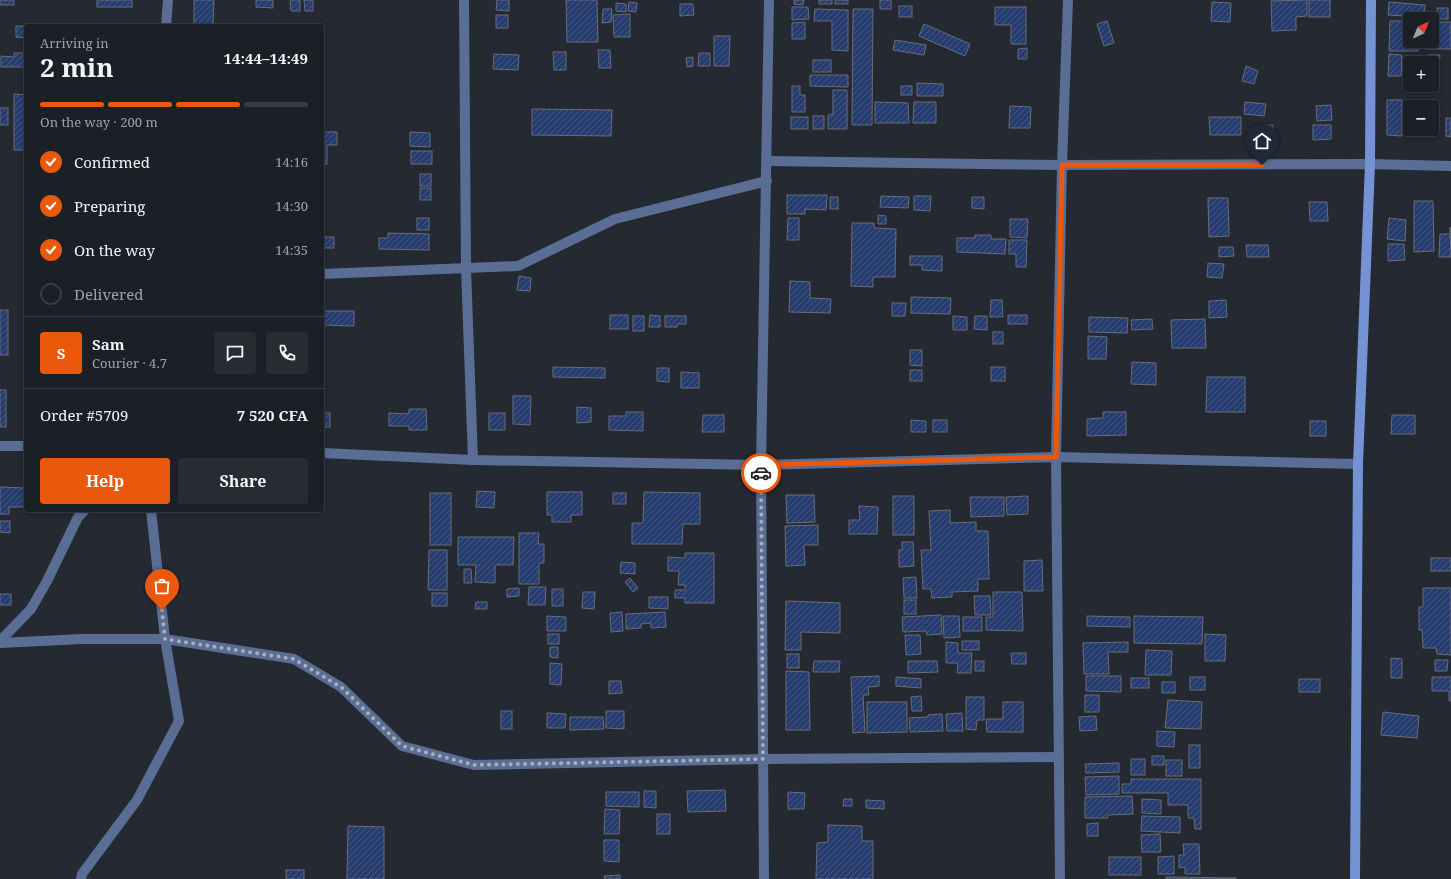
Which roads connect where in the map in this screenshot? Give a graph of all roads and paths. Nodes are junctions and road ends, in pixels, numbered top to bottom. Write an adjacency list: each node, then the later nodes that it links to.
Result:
1 (168, 0): 6 (street)
2 (464, 0): 12 (street)
3 (769, 0): 7 (street)
4 (1068, 0): 9 (street)
5 (1372, 0): 8 (street)
6 (166, 24)
7 (767, 161): 9 (street); 11 (street)
8 (1370, 164): 9 (street); 10 (street); 19 (street)
9 (1062, 165): 17 (street)
10 (1451, 166)
11 (767, 181): 12 (street); 20 (street)
12 (466, 269): 13 (street); 18 (street)
13 (324, 274)
14 (0, 446): 15 (street)
15 (24, 446)
16 (324, 453): 18 (street)
17 (1056, 457): 19 (street); 20 (street); 25 (street)
18 (473, 460): 20 (street)
19 (1358, 464): 30 (street)
20 (761, 465): 26 (street)
21 (83, 512): 24 (street)
22 (151, 512): 23 (street)
23 (165, 639): 24 (street); 26 (street); 27 (street)
24 (0, 642)
25 (1058, 757): 26 (street); 29 (street)
26 (763, 759): 28 (street)
27 (81, 879)
28 (764, 879)
29 (1060, 879)
30 (1355, 879)

